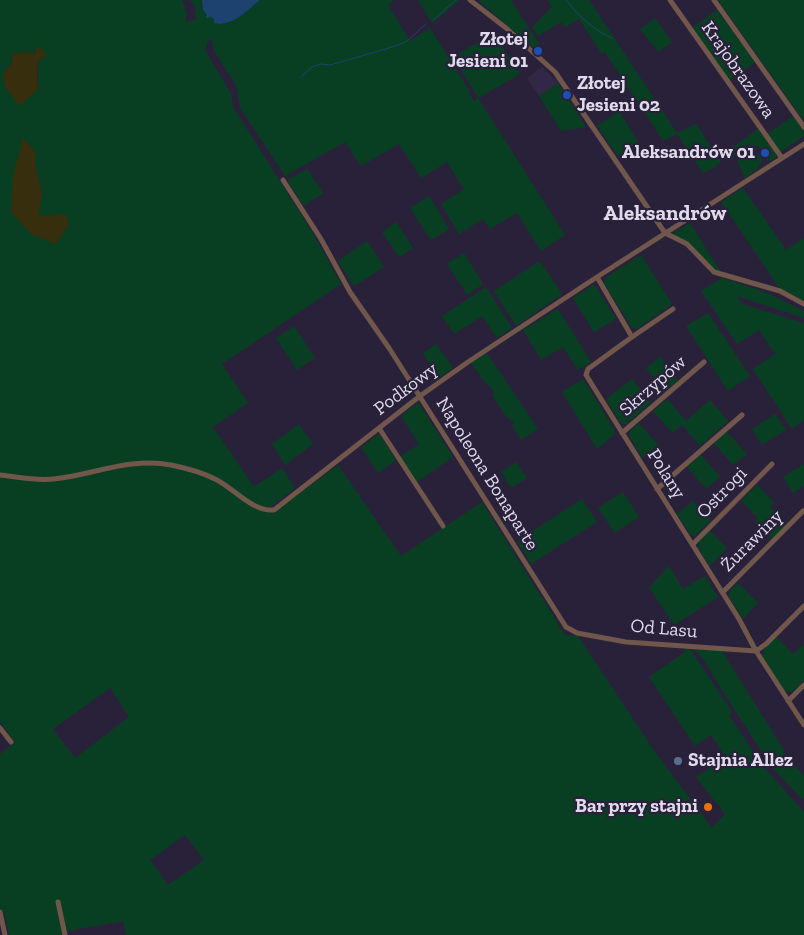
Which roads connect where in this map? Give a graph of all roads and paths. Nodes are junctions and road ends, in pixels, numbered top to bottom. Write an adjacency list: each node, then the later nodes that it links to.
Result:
1 (470, 0): 8 (street)
2 (670, 0): 6 (street, Krajobrazowa)
3 (714, 0): 4 (street)
4 (804, 127)
5 (804, 144): 6 (street, Podkowy)
6 (782, 158): 8 (street, Podkowy)
7 (283, 180): 14 (street, Napoleona Bonaparte)
8 (665, 233): 9 (street, Podkowy); 10 (street)
9 (597, 277): 12 (street); 14 (street, Podkowy)
10 (804, 304)
11 (673, 309): 12 (street)
12 (632, 337): 17 (street, Polany)
13 (704, 362): 17 (street, Skrzypów)
14 (420, 396): 16 (street, Podkowy); 26 (street, Napoleona Bonaparte)
15 (742, 415): 20 (street)
16 (379, 428): 19 (street, Podkowy); 22 (street)
17 (622, 433): 20 (street, Polany)
18 (772, 464): 23 (street, Ostrogi)
19 (0, 475)
20 (657, 489): 23 (street, Polany)
21 (803, 511): 24 (street, Żurawiny)
22 (443, 526)
23 (693, 544): 24 (street, Polany)
24 (723, 592): 27 (street, Polany)
25 (804, 606): 27 (street)
26 (570, 631): 27 (street, Od Lasu)
27 (756, 651): 29 (street, Polany)
28 (804, 685): 29 (street)
29 (788, 701): 30 (street, Polany)
30 (804, 725)
31 (0, 728): 32 (street)
32 (11, 742)
33 (58, 902): 36 (street)
34 (0, 912): 35 (street)
35 (4, 935)
36 (65, 935)

